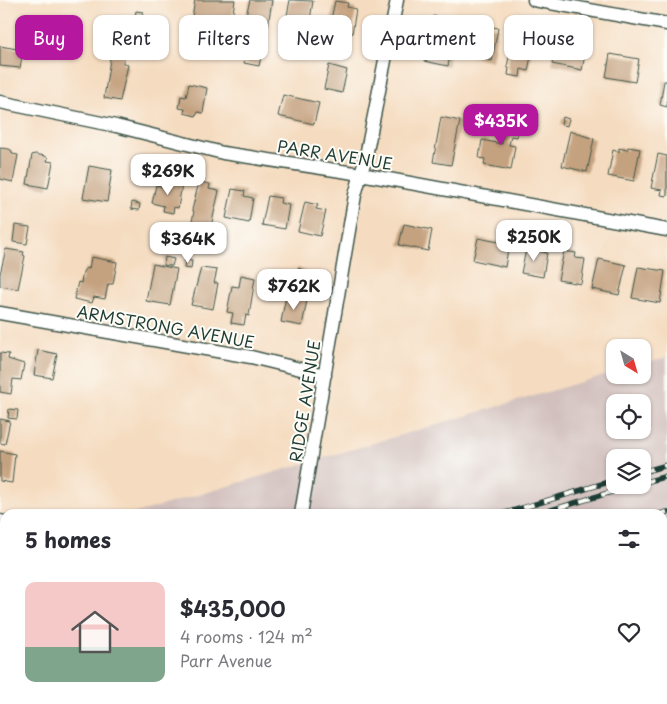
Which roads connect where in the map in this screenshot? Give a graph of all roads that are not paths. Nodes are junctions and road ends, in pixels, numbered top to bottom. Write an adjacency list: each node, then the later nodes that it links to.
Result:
1 (397, 0): 5 (street, RIDGE AVENUE)
2 (534, 0): 3 (street)
3 (667, 24)
4 (0, 102): 5 (street, PARR AVENUE)
5 (361, 174): 6 (street, PARR AVENUE); 8 (street, RIDGE AVENUE)
6 (667, 230)
7 (0, 313): 8 (street, ARMSTRONG AVENUE)
8 (325, 375): 9 (street, RIDGE AVENUE)
9 (302, 509)

